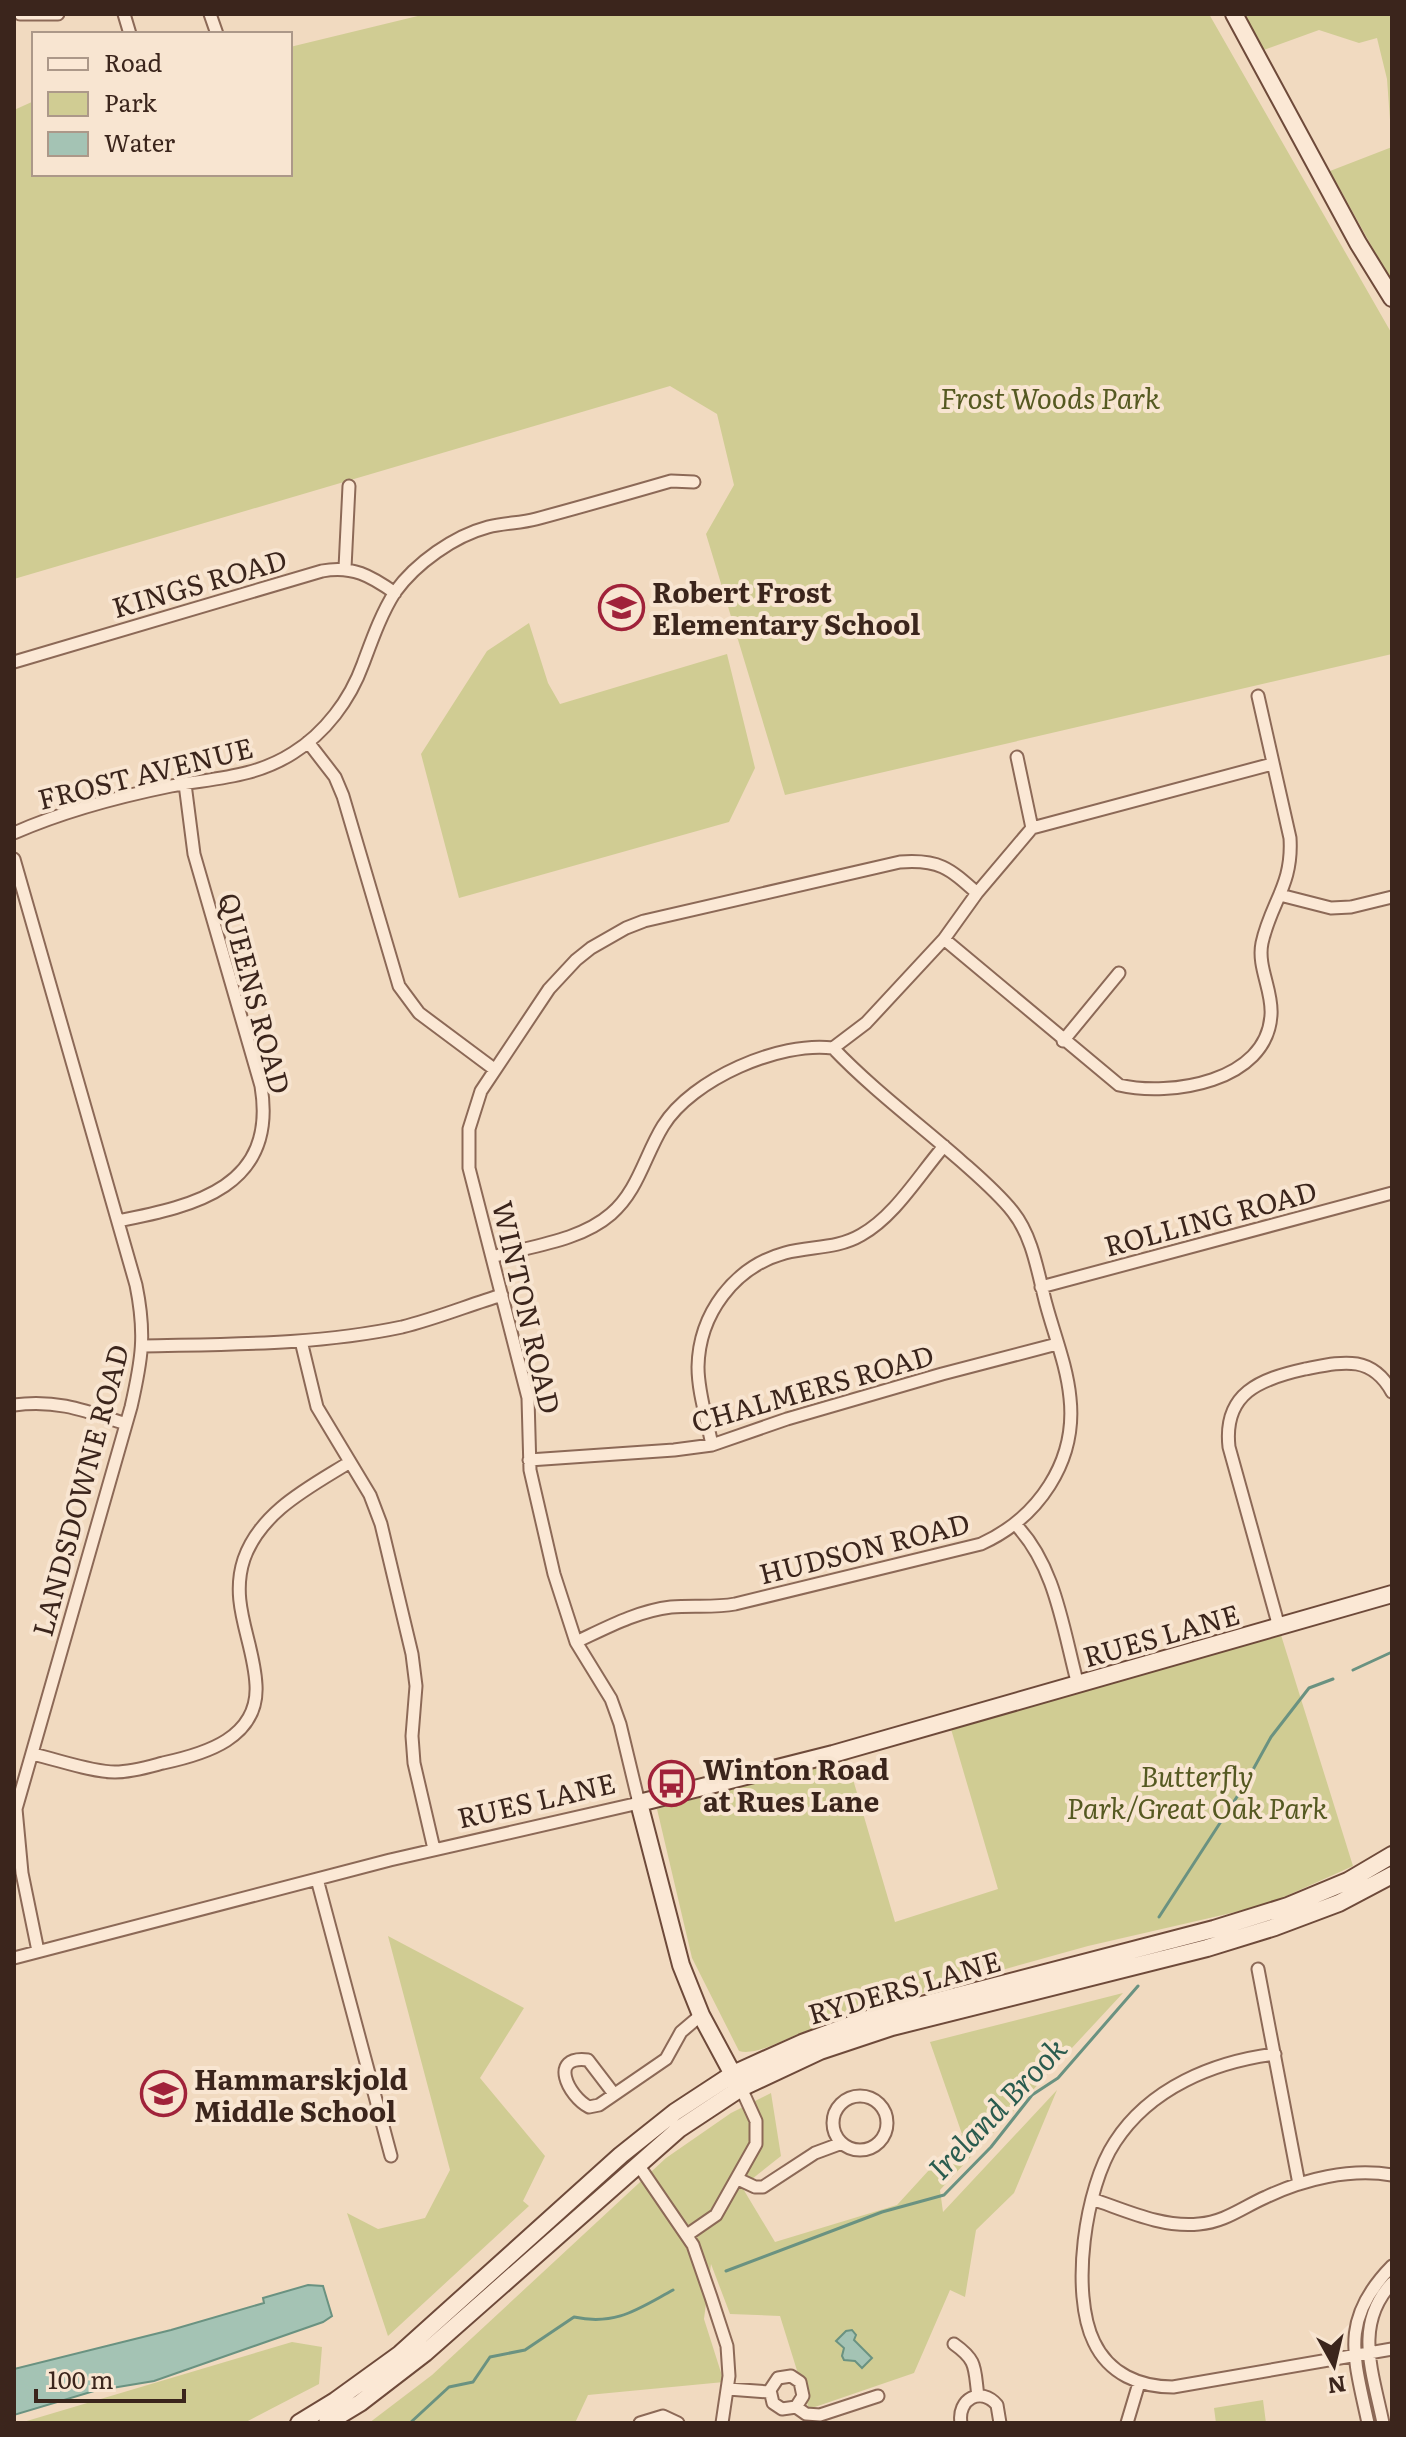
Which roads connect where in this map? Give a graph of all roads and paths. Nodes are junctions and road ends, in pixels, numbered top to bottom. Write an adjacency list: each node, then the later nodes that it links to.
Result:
1 (20, 14): 2 (street)
2 (58, 14)
3 (1234, 14): 4 (main road)
4 (1392, 298)
5 (694, 482): 8 (street, FROST AVENUE)
6 (349, 486): 7 (street)
7 (345, 568): 8 (street); 9 (street, KINGS ROAD)
8 (395, 593): 11 (street, FROST AVENUE)
9 (14, 662)
10 (1258, 696): 13 (street)
11 (308, 742): 14 (street, FROST AVENUE); 25 (street)
12 (1017, 757): 15 (street)
13 (1272, 764): 15 (street); 19 (street)
14 (185, 784): 16 (street, FROST AVENUE); 28 (street, QUEENS ROAD)
15 (1032, 828): 18 (street)
16 (14, 833)
17 (14, 859): 28 (street, LANDSDOWNE ROAD)
18 (977, 893): 21 (street); 25 (street, WINTON ROAD)
19 (1280, 895): 20 (street); 23 (street)
20 (1392, 897)
21 (944, 939): 23 (street); 24 (street)
22 (1119, 973): 23 (street)
23 (1063, 1041)
24 (833, 1048): 26 (street, HUDSON ROAD); 29 (street)
25 (494, 1069): 29 (street, WINTON ROAD)
26 (944, 1146): 30 (street, HUDSON ROAD); 38 (street)
27 (1392, 1193): 30 (street, ROLLING ROAD)
28 (118, 1221): 34 (street, LANDSDOWNE ROAD)
29 (492, 1257): 31 (street, WINTON ROAD)
30 (1041, 1287): 33 (street, HUDSON ROAD)
31 (502, 1295): 32 (street); 39 (street, WINTON ROAD)
32 (301, 1341): 34 (street); 40 (street)
33 (1057, 1344): 38 (street, CHALMERS ROAD); 41 (street, HUDSON ROAD)
34 (143, 1346): 37 (street, LANDSDOWNE ROAD)
35 (1392, 1392): 43 (street)
36 (14, 1405): 37 (street)
37 (126, 1424): 46 (street, LANDSDOWNE ROAD)
38 (712, 1445): 39 (street, CHALMERS ROAD)
39 (529, 1460): 44 (street, WINTON ROAD)
40 (350, 1462): 46 (street); 49 (street)
41 (1015, 1524): 44 (street, HUDSON ROAD); 45 (street)
42 (1392, 1594): 43 (main road, RUES LANE)
43 (1279, 1627): 45 (main road, RUES LANE)
44 (576, 1642): 47 (street, WINTON ROAD)
45 (1078, 1685): 47 (main road, RUES LANE)
46 (32, 1754): 48 (street, LANDSDOWNE ROAD)
47 (639, 1803): 49 (street, RUES LANE); 56 (main road, WINTON ROAD)
48 (16, 1829): 53 (street, LANDSDOWNE ROAD)
49 (434, 1849): 52 (street, RUES LANE)
50 (1392, 1855): 58 (main road, RYDERS LANE)
51 (1392, 1875): 58 (main road, RYDERS LANE)
52 (317, 1879): 53 (street, RUES LANE); 61 (street)
53 (38, 1951): 54 (street, RUES LANE)
54 (14, 1958)
55 (1258, 1969): 57 (street)
56 (701, 2015): 58 (main road, WINTON ROAD); 59 (street)
57 (1275, 2054): 65 (street); 66 (street)
58 (737, 2081): 62 (main road, RYDERS LANE); 64 (street); 80 (main road, RYDERS LANE)
59 (614, 2094): 59 (street)
60 (842, 2143): 60 (street); 64 (street)
61 (391, 2156)
62 (639, 2166): 67 (street); 81 (main road, RYDERS LANE)
63 (1392, 2175): 65 (street)
64 (738, 2179): 67 (street)
65 (1299, 2184): 66 (street)
66 (1092, 2199): 74 (street)
67 (687, 2235): 75 (street)
68 (1392, 2266): 73 (street)
69 (1392, 2283): 72 (street)
70 (954, 2344): 78 (street)
71 (1392, 2349): 72 (street)
72 (1369, 2353): 73 (street); 89 (street)
73 (1354, 2355): 74 (street); 88 (street)
74 (1139, 2383): 87 (street)
75 (728, 2389): 76 (street); 84 (street)
76 (769, 2392): 79 (street); 79 (street)
77 (878, 2396): 79 (street)
78 (978, 2396): 85 (street); 86 (street)
79 (796, 2407)
80 (299, 2423)
81 (327, 2423)
82 (640, 2423): 83 (street)
83 (678, 2423)
84 (722, 2423)
85 (961, 2423)
86 (1000, 2423)
87 (1127, 2423)
88 (1368, 2423)
89 (1383, 2423)

